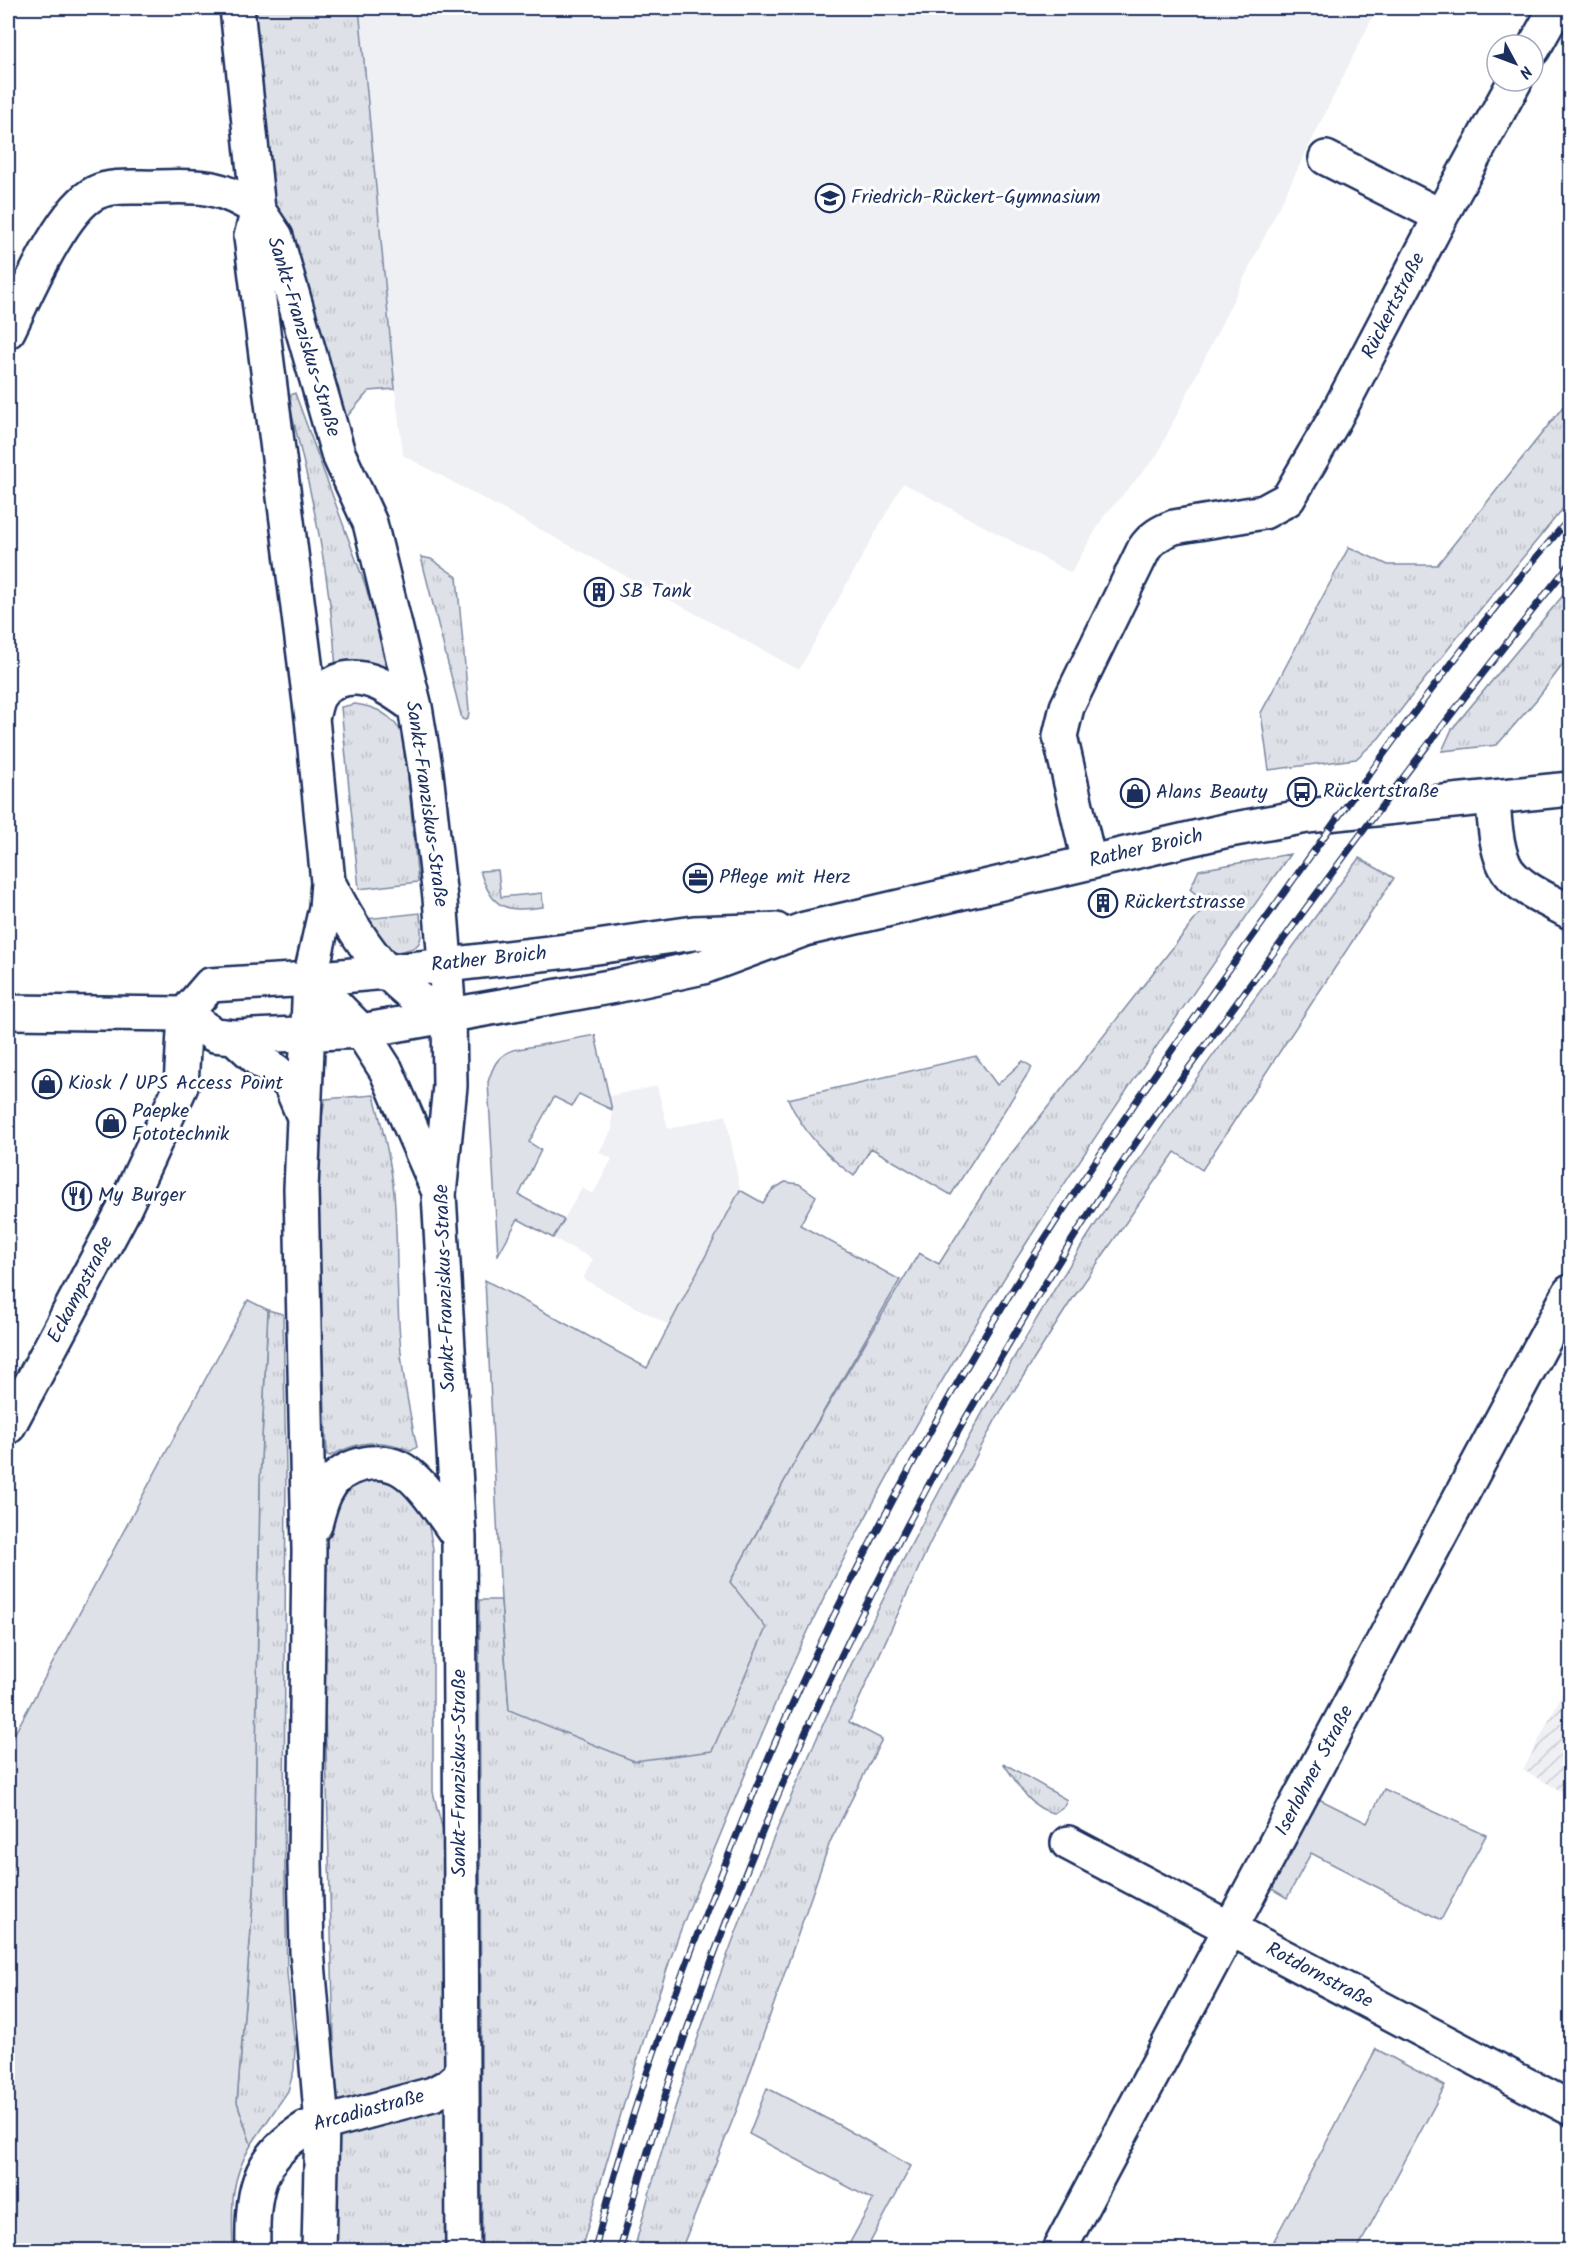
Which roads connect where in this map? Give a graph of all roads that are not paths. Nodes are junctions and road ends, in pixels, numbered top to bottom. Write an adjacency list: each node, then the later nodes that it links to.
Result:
1 (237, 8): 6 (main road, Sankt-Franziskus-Straße)
2 (1556, 8): 3 (main road)
3 (1542, 33)
4 (1508, 93): 7 (main road, Rückertstraße)
5 (1326, 158): 7 (main road)
6 (258, 210): 8 (main road); 9 (main road, Sankt-Franziskus-Straße); 10 (main road, Sankt-Franziskus-Straße)
7 (1441, 216): 13 (main road, Rückertstraße)
8 (8, 332)
9 (415, 707): 10 (main road); 17 (main road, Sankt-Franziskus-Straße)
10 (312, 718): 14 (main road, Sankt-Franziskus-Straße)
11 (1570, 789): 12 (main road, Rather Broich)
12 (1493, 798): 13 (main road, Rather Broich); 15 (main road)
13 (1089, 862): 16 (main road, Rather Broich)
14 (328, 882): 18 (main road); 19 (main road, Sankt-Franziskus-Straße)
15 (1570, 912)
16 (805, 929): 17 (main road, Rather Broich); 22 (main road, Rather Broich)
17 (446, 964): 18 (main road, Rather Broich); 22 (main road, Sankt-Franziskus-Straße)
18 (386, 972): 19 (main road, Rather Broich); 22 (main road)
19 (310, 979): 21 (main road, Rather Broich); 23 (main road); 24 (main road, Sankt-Franziskus-Straße)
20 (8, 1012): 21 (main road)
21 (185, 1014): 25 (main road, Rather Broich); 29 (main road, Eckampstraße)
22 (449, 1016): 23 (main road, Rather Broich); 27 (main road, Sankt-Franziskus-Straße)
23 (361, 1031): 24 (main road, Rather Broich); 27 (main road)
24 (308, 1034): 25 (main road, Rather Broich); 26 (main road, Sankt-Franziskus-Straße)
25 (234, 1037): 26 (main road, Rather Broich)
26 (304, 1117): 31 (main road, Sankt-Franziskus-Straße)
27 (439, 1194): 30 (main road, Sankt-Franziskus-Straße)
28 (1570, 1292): 33 (main road, Iserlohner Straße)
29 (8, 1427)
30 (459, 1537): 31 (main road); 34 (main road, Sankt-Franziskus-Straße)
31 (309, 1550): 36 (main road, Sankt-Franziskus-Straße)
32 (1068, 1843): 33 (main road, Rotdornstraße)
33 (1230, 1930): 35 (main road, Rotdornstraße); 40 (main road, Iserlohner Straße)
34 (461, 2075): 36 (main road, Arcadiastraße); 39 (main road, Sankt-Franziskus-Straße)
35 (1570, 2108)
36 (322, 2124): 37 (main road, Arcadiastraße); 38 (main road, Sankt-Franziskus-Straße)
37 (253, 2250)
38 (319, 2250)
39 (463, 2250)
40 (1059, 2250)

